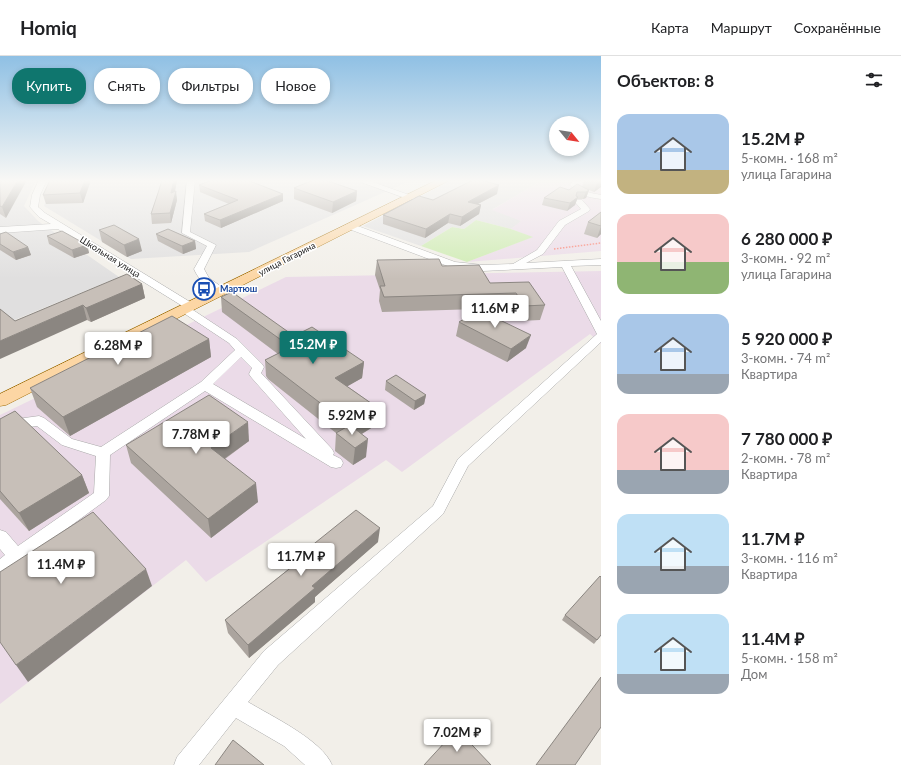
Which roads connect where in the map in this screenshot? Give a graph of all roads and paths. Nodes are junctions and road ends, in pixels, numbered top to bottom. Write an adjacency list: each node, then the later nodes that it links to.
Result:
1 (39, 213): 5 (street, Школьная улица)
2 (188, 213): 13 (street)
3 (379, 213): 6 (main road, улица Гагарина)
4 (579, 213): 9 (street)
5 (58, 226): 7 (street); 14 (street, Школьная улица)
6 (352, 227): 12 (street); 13 (main road, улица Гагарина)
7 (0, 230)
8 (601, 243): 9 (path)
9 (540, 252): 12 (street)
10 (601, 262): 11 (street)
11 (564, 264): 12 (street); 15 (street)
12 (514, 266)
13 (222, 292): 14 (main road, улица Гагарина)
14 (188, 308): 17 (street, Школьная улица); 19 (main road, улица Гагарина)
15 (601, 332)
16 (601, 336): 25 (street)
17 (241, 350): 18 (street); 18 (street, Школьная улица)
18 (205, 385): 21 (street)
19 (0, 401)
20 (0, 431): 21 (street)
21 (104, 453): 23 (street)
22 (0, 537): 23 (street)
23 (16, 556): 24 (street)
24 (0, 568)
25 (233, 705): 26 (street); 27 (street)
26 (185, 765)
27 (321, 765)

